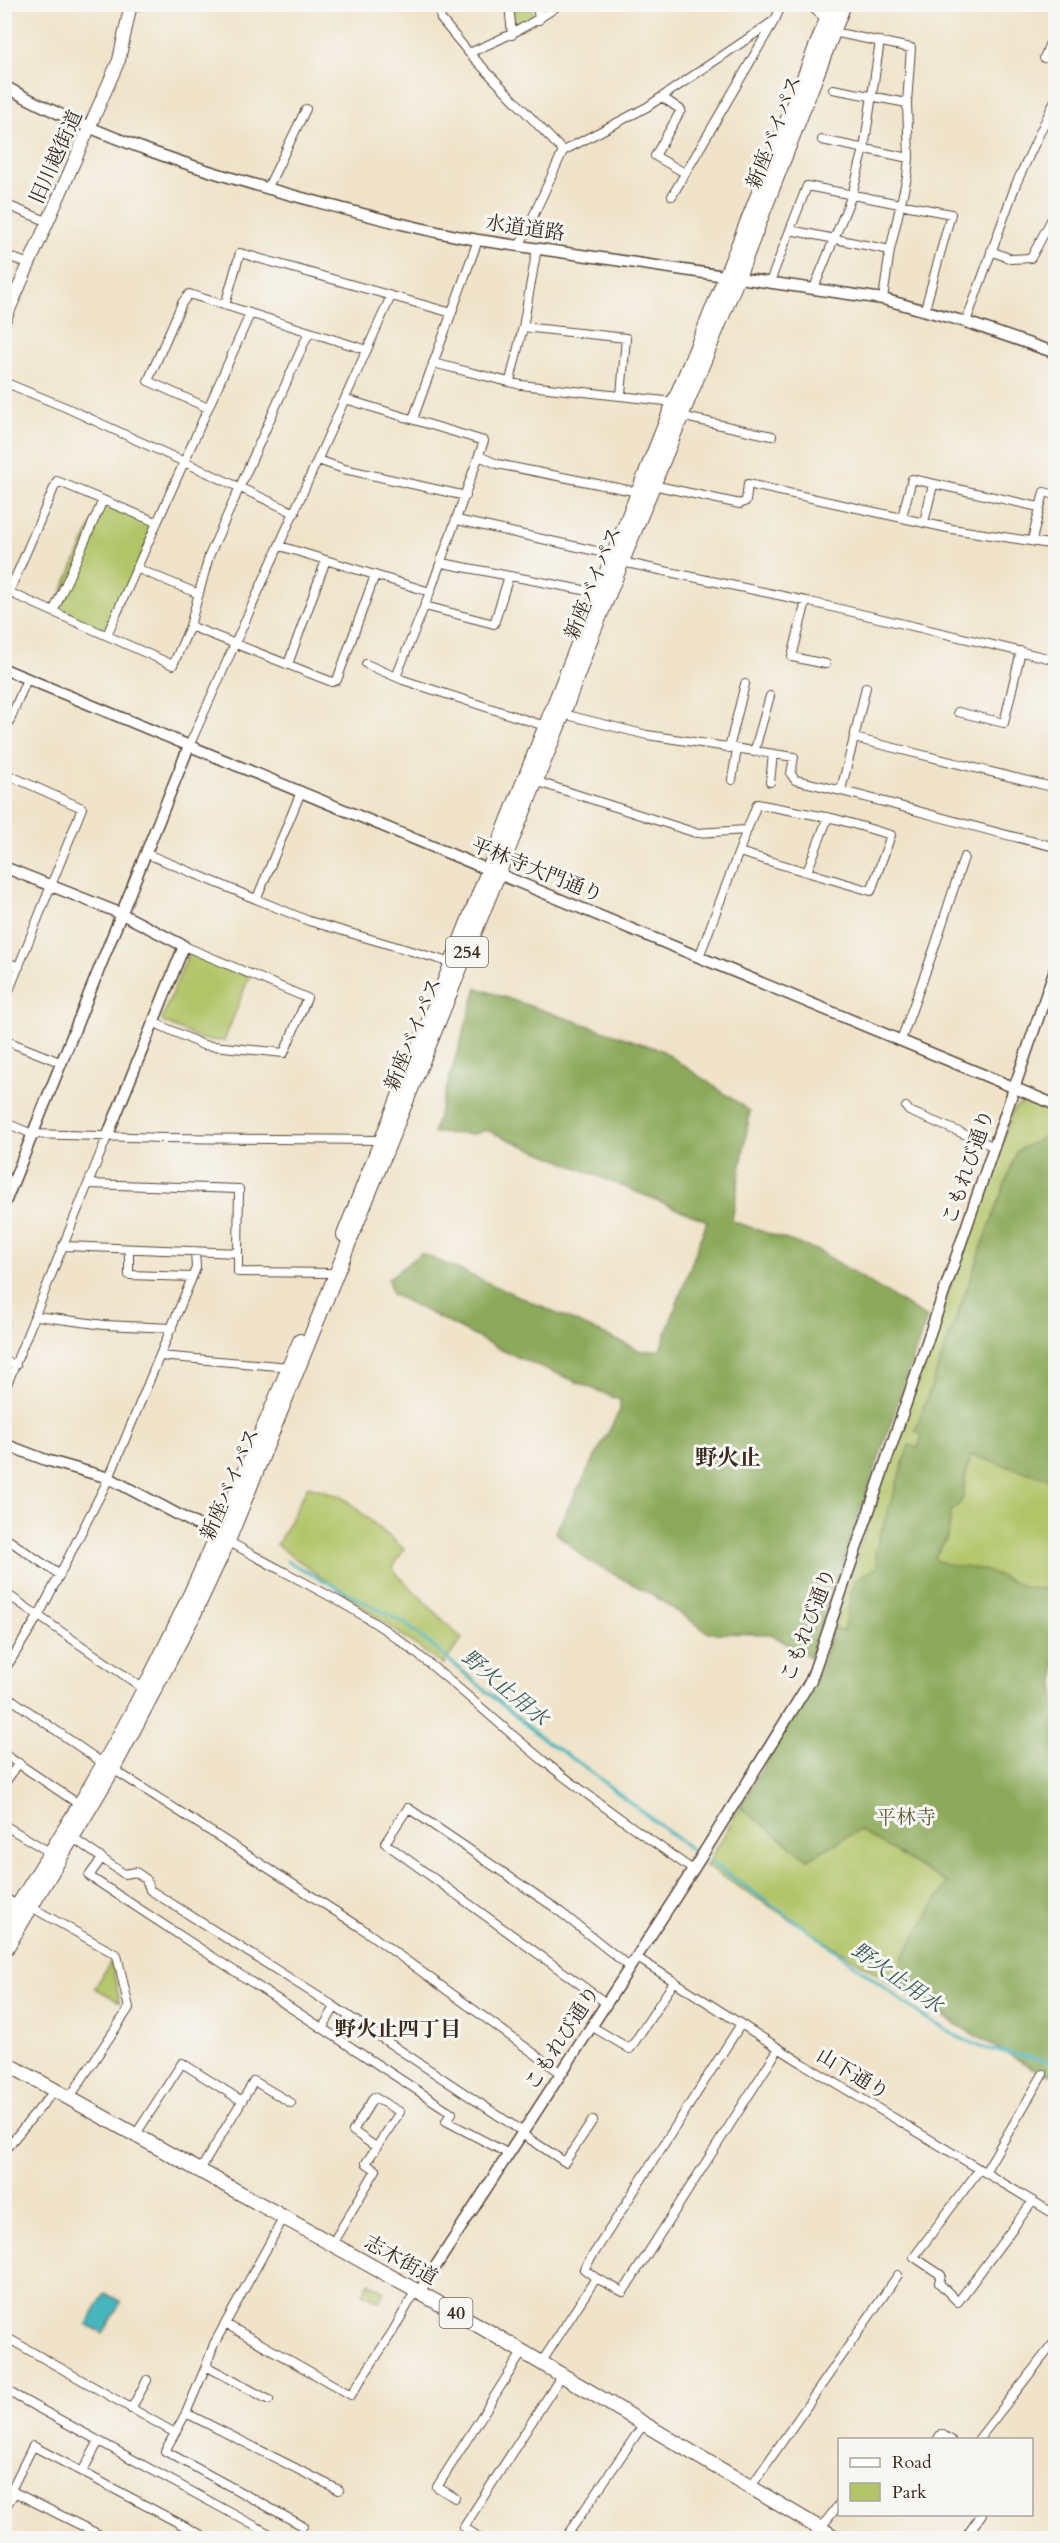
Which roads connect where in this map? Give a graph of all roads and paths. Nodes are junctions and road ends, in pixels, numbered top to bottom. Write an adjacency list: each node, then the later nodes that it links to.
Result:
1 (144, 4): 10 (street)
2 (438, 4): 17 (street)
3 (508, 4): 15 (street)
4 (537, 4): 11 (street)
5 (560, 4): 11 (street)
6 (782, 4): 12 (street)
7 (809, 4): 13 (street)
8 (833, 4): 13 (main road, 新座バイパス / 254)
9 (843, 4): 13 (main road, 新座バイパス / 254)
10 (131, 6): 26 (main road, 旧川越街道)
11 (539, 20): 15 (street)
12 (775, 20): 22 (street); 31 (street)
13 (829, 26): 16 (street); 48 (main road, 新座バイパス / 254)
14 (1056, 27): 18 (street)
15 (512, 35): 17 (street)
16 (880, 41): 21 (street); 24 (street)
17 (469, 53): 29 (street)
18 (1044, 58)
19 (4, 86): 26 (street, 水道道路)
20 (832, 89): 21 (street)
21 (873, 96): 24 (street); 28 (street)
22 (662, 97): 29 (street); 31 (street)
23 (1056, 98): 45 (street)
24 (907, 103): 30 (street)
25 (306, 109): 32 (street)
26 (90, 128): 32 (street, 水道道路); 38 (main road, 旧川越街道)
27 (822, 141): 28 (street)
28 (864, 149): 30 (street); 33 (street)
29 (562, 151): 42 (street)
30 (909, 158): 36 (street)
31 (685, 173): 34 (street)
32 (267, 189): 41 (street, 水道道路)
33 (852, 195): 36 (street); 39 (street); 40 (street)
34 (672, 196)
35 (4, 204): 38 (street)
36 (902, 204): 44 (street); 54 (street)
37 (1056, 211): 45 (street)
38 (49, 222): 47 (main road, 旧川越街道)
39 (790, 230): 40 (street); 49 (street)
40 (834, 238): 44 (street); 50 (street)
41 (478, 240): 42 (street, 水道道路); 55 (street)
42 (520, 245): 43 (street, 水道道路)
43 (537, 248): 48 (street, 水道道路); 59 (street)
44 (890, 250): 52 (street)
45 (991, 251): 58 (street)
46 (4, 255): 47 (street)
47 (30, 264): 57 (main road, 旧川越街道)
48 (733, 276): 49 (street, 水道道路); 68 (main road, 新座バイパス / 254); 70 (main road, 新座バイパス / 254)
49 (770, 282): 50 (street, 水道道路)
50 (814, 288): 52 (street, 水道道路)
51 (391, 296): 53 (street); 55 (street); 61 (street)
52 (883, 299): 54 (street, 水道道路)
53 (225, 305): 56 (street); 69 (street)
54 (925, 309): 58 (street, 水道道路)
55 (452, 313): 63 (street)
56 (250, 314): 60 (street); 69 (street)
57 (4, 321)
58 (966, 322): 62 (street, 水道道路)
59 (523, 327): 64 (street); 66 (street)
60 (309, 332): 61 (street); 78 (street)
61 (367, 350): 67 (street)
62 (1056, 353)
63 (433, 363): 64 (street); 71 (street)
64 (510, 381): 66 (street)
65 (4, 382): 75 (street)
66 (621, 395): 68 (street)
67 (345, 399): 71 (street); 74 (street)
68 (674, 402): 79 (main road, 新座バイパス / 254)
69 (208, 408): 75 (street)
70 (681, 416): 72 (street); 76 (main road, 新座バイパス / 254)
71 (413, 419): 73 (street)
72 (772, 436)
73 (479, 456): 79 (street); 81 (street)
74 (318, 460): 81 (street); 84 (street)
75 (184, 462): 78 (street); 87 (street)
76 (653, 485): 85 (street); 92 (main road, 新座バイパス / 254)
77 (933, 485): 83 (street); 85 (street); 88 (street)
78 (239, 487): 84 (street); 101 (street)
79 (638, 492): 92 (main road, 新座バイパス / 254)
80 (1056, 495): 83 (street)
81 (465, 496): 86 (street)
82 (103, 500): 87 (street); 98 (street); 104 (street)
83 (1039, 507): 89 (street)
84 (295, 513): 91 (street)
85 (902, 517): 88 (street)
86 (457, 520): 92 (street); 94 (street)
87 (156, 522): 95 (street)
88 (924, 522): 89 (street)
89 (1032, 540): 90 (street)
90 (1056, 545)
91 (280, 546): 93 (street); 107 (street)
92 (618, 558): 100 (main road, 新座バイパス / 254); 102 (street); 120 (main road, 新座バイパス / 254)
93 (326, 560): 96 (street); 110 (street)
94 (442, 563): 97 (street); 99 (street)
95 (136, 568): 101 (street); 106 (street)
96 (375, 575): 99 (street); 110 (street)
97 (509, 576): 100 (street); 103 (street)
98 (7, 591): 104 (street)
99 (430, 592): 103 (street)
100 (599, 593): 121 (main road, 新座バイパス / 254)
101 (199, 594): 105 (street)
102 (806, 601): 108 (street); 112 (street)
103 (425, 606): 114 (street)
104 (54, 610): 106 (street)
105 (190, 626): 106 (street); 107 (street)
106 (106, 634)
107 (236, 645): 110 (street); 124 (street)
108 (1021, 651): 109 (street); 119 (street)
109 (1056, 660)
110 (288, 664)
111 (366, 664): 114 (street)
112 (826, 664)
113 (4, 669): 115 (street, 平林寺大門通り)
114 (396, 677): 121 (street)
115 (27, 679): 122 (street); 124 (street, 平林寺大門通り)
116 (745, 684): 125 (street)
117 (866, 687): 123 (street)
118 (770, 696): 126 (street)
119 (958, 712)
120 (563, 714): 125 (street); 130 (main road, 新座バイパス / 254)
121 (545, 726): 142 (main road, 新座バイパス / 254)
122 (4, 734)
123 (854, 738): 132 (street); 133 (street)
124 (189, 746): 134 (street, 平林寺大門通り); 139 (street)
125 (733, 748): 126 (street); 129 (street)
126 (754, 752): 127 (street)
127 (773, 754): 131 (street); 133 (street)
128 (4, 773): 144 (street)
129 (732, 780)
130 (535, 781): 136 (street); 142 (main road, 新座バイパス / 254)
131 (770, 782)
132 (1056, 788)
133 (841, 790): 137 (street)
134 (301, 792): 142 (street, 平林寺大門通り); 145 (street)
135 (828, 818): 136 (street); 143 (street); 143 (street)
136 (747, 830): 138 (street)
137 (1056, 847)
138 (739, 852): 143 (street); 148 (street)
139 (147, 854): 145 (street); 146 (street)
140 (964, 857): 156 (street)
141 (4, 867): 144 (street)
142 (493, 872): 148 (street, 平林寺大門通り); 150 (main road, 新座バイパス / 254); 184 (main road, 新座バイパス / 254)
143 (807, 872)
144 (51, 886): 146 (street); 152 (street)
145 (257, 898): 150 (street)
146 (122, 914): 147 (street); 157 (street)
147 (184, 946): 154 (street); 154 (street)
148 (699, 957): 156 (street, 平林寺大門通り)
149 (4, 961): 152 (street)
150 (452, 963): 164 (main road, 新座バイパス / 254)
151 (1056, 966): 158 (street, こもれび通り)
152 (19, 967): 153 (street)
153 (4, 1003)
154 (155, 1023): 163 (street)
155 (4, 1040): 157 (street)
156 (901, 1040): 158 (street, 平林寺大門通り)
157 (62, 1063): 162 (street)
158 (1016, 1087): 159 (street, 平林寺大門通り); 165 (street, こもれび通り)
159 (1056, 1105)
160 (906, 1107): 165 (street)
161 (4, 1122): 162 (street)
162 (32, 1134): 163 (street); 167 (street)
163 (107, 1137): 164 (street); 166 (street)
164 (380, 1140): 172 (main road, 新座バイパス / 254)
165 (995, 1147): 200 (street, こもれび通り)
166 (88, 1184): 168 (street); 171 (street)
167 (4, 1204)
168 (65, 1246): 169 (street); 174 (street)
169 (129, 1250): 170 (street); 173 (street)
170 (195, 1252): 171 (street); 173 (street)
171 (238, 1253): 172 (street)
172 (329, 1273): 179 (main road, 新座バイパス / 254)
173 (192, 1277): 175 (street)
174 (37, 1316): 175 (street); 178 (street)
175 (172, 1328): 176 (street)
176 (160, 1356): 179 (street); 182 (street)
177 (4, 1361): 178 (street)
178 (16, 1365): 180 (street)
179 (290, 1366): 184 (main road, 新座バイパス / 254)
180 (4, 1392)
181 (4, 1444): 182 (street)
182 (109, 1478): 184 (street); 185 (street)
183 (4, 1537): 185 (street)
184 (223, 1539): 189 (main road, 新座バイパス / 254); 193 (main road, 新座バイパス / 254); 200 (street)
185 (60, 1575): 187 (street)
186 (4, 1592): 187 (street)
187 (39, 1615): 188 (street); 189 (street)
188 (4, 1671)
189 (144, 1689): 193 (main road, 新座バイパス / 254)
190 (4, 1694): 193 (street)
191 (4, 1754): 192 (street)
192 (19, 1763): 194 (street); 195 (street)
193 (108, 1767): 195 (main road, 新座バイパス / 254); 214 (street)
194 (4, 1784)
195 (84, 1808): 197 (main road, 新座バイパス / 254); 198 (main road, 新座バイパス / 254)
196 (4, 1825): 198 (street)
197 (73, 1838): 199 (street); 202 (main road, 新座バイパス / 254)
198 (51, 1853): 202 (main road, 新座バイパス / 254)
199 (102, 1858): 208 (street); 211 (street)
200 (693, 1870): 205 (street, こもれび通り)
201 (4, 1897): 202 (street)
202 (25, 1906): 203 (main road, 新座バイパス / 254); 204 (main road, 新座バイパス / 254); 217 (street)
203 (4, 1928)
204 (4, 1952)
205 (633, 1962): 206 (street, 山下通り); 207 (street, こもれび通り); 207 (street, 山下通り)
206 (674, 1982): 209 (street, 山下通り); 210 (street)
207 (606, 2003): 210 (street, こもれび通り)
208 (335, 2007): 211 (street); 221 (street)
209 (741, 2024): 212 (street, 山下通り); 233 (street)
210 (591, 2026): 214 (street, こもれび通り)
211 (323, 2027): 225 (street)
212 (779, 2048): 227 (street, 山下通り); 233 (street)
213 (4, 2062): 216 (main road, 志木街道 / 40)
214 (561, 2073): 221 (street, こもれび通り)
215 (1043, 2074): 227 (street)
216 (55, 2090): 217 (main road, 志木街道 / 40); 223 (street)
217 (70, 2097): 222 (main road, 志木街道 / 40)
218 (242, 2101): 219 (street); 222 (street); 226 (street)
219 (291, 2103)
220 (593, 2120): 221 (street)
221 (522, 2133): 225 (street, こもれび通り)
222 (136, 2134): 226 (main road, 志木街道 / 40)
223 (6, 2146)
224 (376, 2147): 224 (street); 231 (street)
225 (509, 2154): 234 (street, こもれび通り)
226 (200, 2170): 230 (main road, 志木街道 / 40)
227 (982, 2171): 228 (street, 山下通り); 228 (street)
228 (1033, 2201): 229 (street, 山下通り)
229 (1056, 2215)
230 (284, 2217): 231 (main road, 志木街道 / 40); 235 (street)
231 (332, 2244): 234 (main road, 志木街道 / 40)
232 (898, 2275): 252 (street)
233 (596, 2278): 239 (street)
234 (417, 2291): 235 (street); 238 (main road, 志木街道 / 40)
235 (226, 2324): 240 (street)
236 (4, 2336): 245 (street)
237 (1056, 2340): 249 (street)
238 (523, 2351): 239 (main road, 志木街道 / 40); 255 (street)
239 (541, 2362): 241 (main road, 志木街道 / 40)
240 (206, 2366): 244 (street); 246 (street)
241 (562, 2375): 247 (main road, 志木街道 / 40); 267 (street)
242 (147, 2380): 245 (street)
243 (4, 2395): 250 (street)
244 (269, 2400)
245 (131, 2409): 248 (street)
246 (186, 2413): 248 (street); 254 (street)
247 (643, 2425): 252 (main road, 志木街道 / 40); 268 (street)
248 (175, 2433): 259 (street)
249 (979, 2438)
250 (99, 2441): 251 (street); 266 (street)
251 (82, 2472): 253 (street); 265 (street)
252 (750, 2488): 260 (main road, 志木街道 / 40)
253 (10, 2490): 257 (street); 262 (street)
254 (339, 2490)
255 (455, 2498)
256 (838, 2506): 260 (street)
257 (4, 2509)
258 (980, 2516): 270 (street)
259 (303, 2526)
260 (820, 2529): 269 (main road, 志木街道 / 40)
261 (4, 2533): 263 (street)
262 (88, 2534): 264 (street)
263 (16, 2538)
264 (106, 2538)
265 (207, 2538)
266 (277, 2538)
267 (480, 2538)
268 (565, 2538)
269 (836, 2538)
270 (964, 2538)

